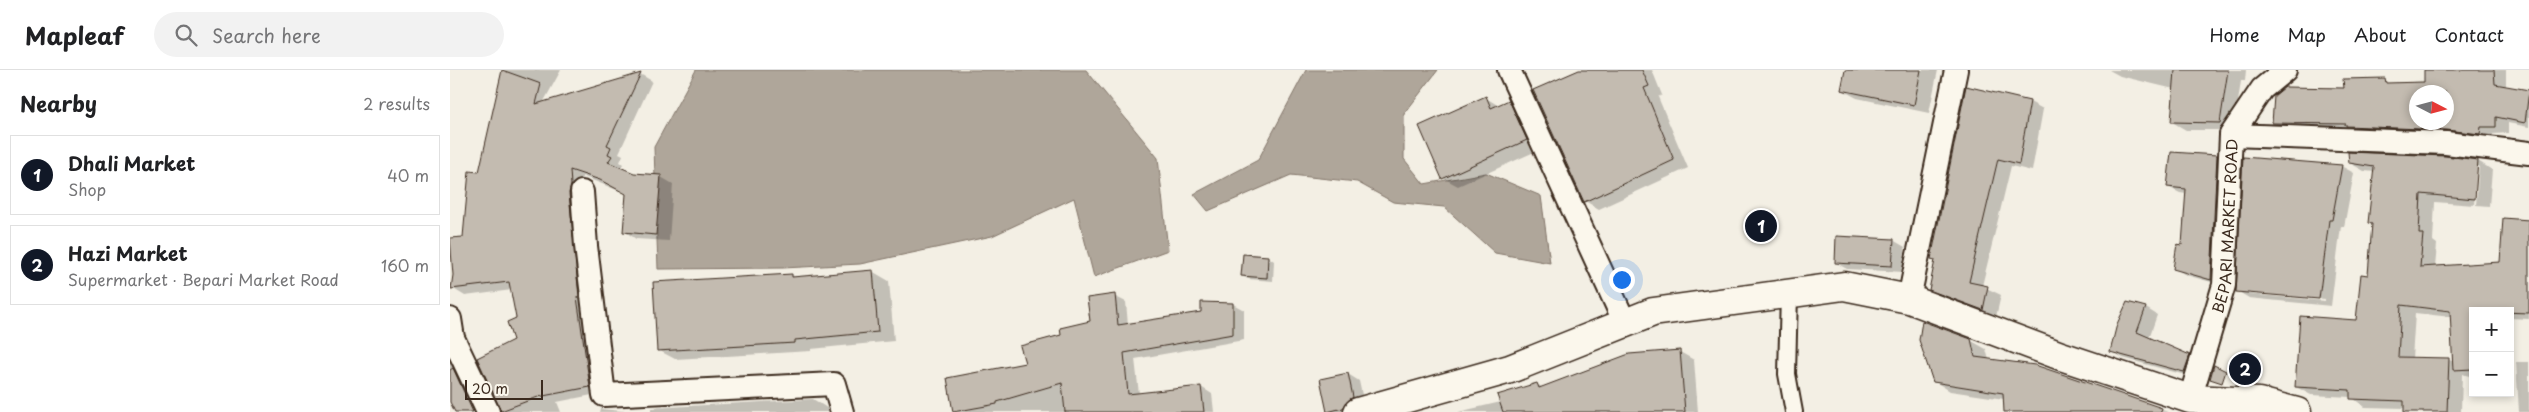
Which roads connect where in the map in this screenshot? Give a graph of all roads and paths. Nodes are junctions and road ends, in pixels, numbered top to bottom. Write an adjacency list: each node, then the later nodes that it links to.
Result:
1 (1509, 70): 9 (street)
2 (1956, 70): 8 (street)
3 (2285, 70): 4 (street, BEPARI MARKET ROAD)
4 (2232, 135): 5 (street); 11 (street, BEPARI MARKET ROAD)
5 (2529, 153)
6 (582, 192): 13 (street)
7 (1789, 293): 8 (street); 9 (street); 15 (street)
8 (1909, 299): 11 (street)
9 (1625, 323): 14 (street)
10 (451, 331): 12 (street)
11 (2190, 399): 16 (street)
12 (488, 412)
13 (842, 412)
14 (1358, 412)
15 (1794, 412)
16 (2297, 412)

